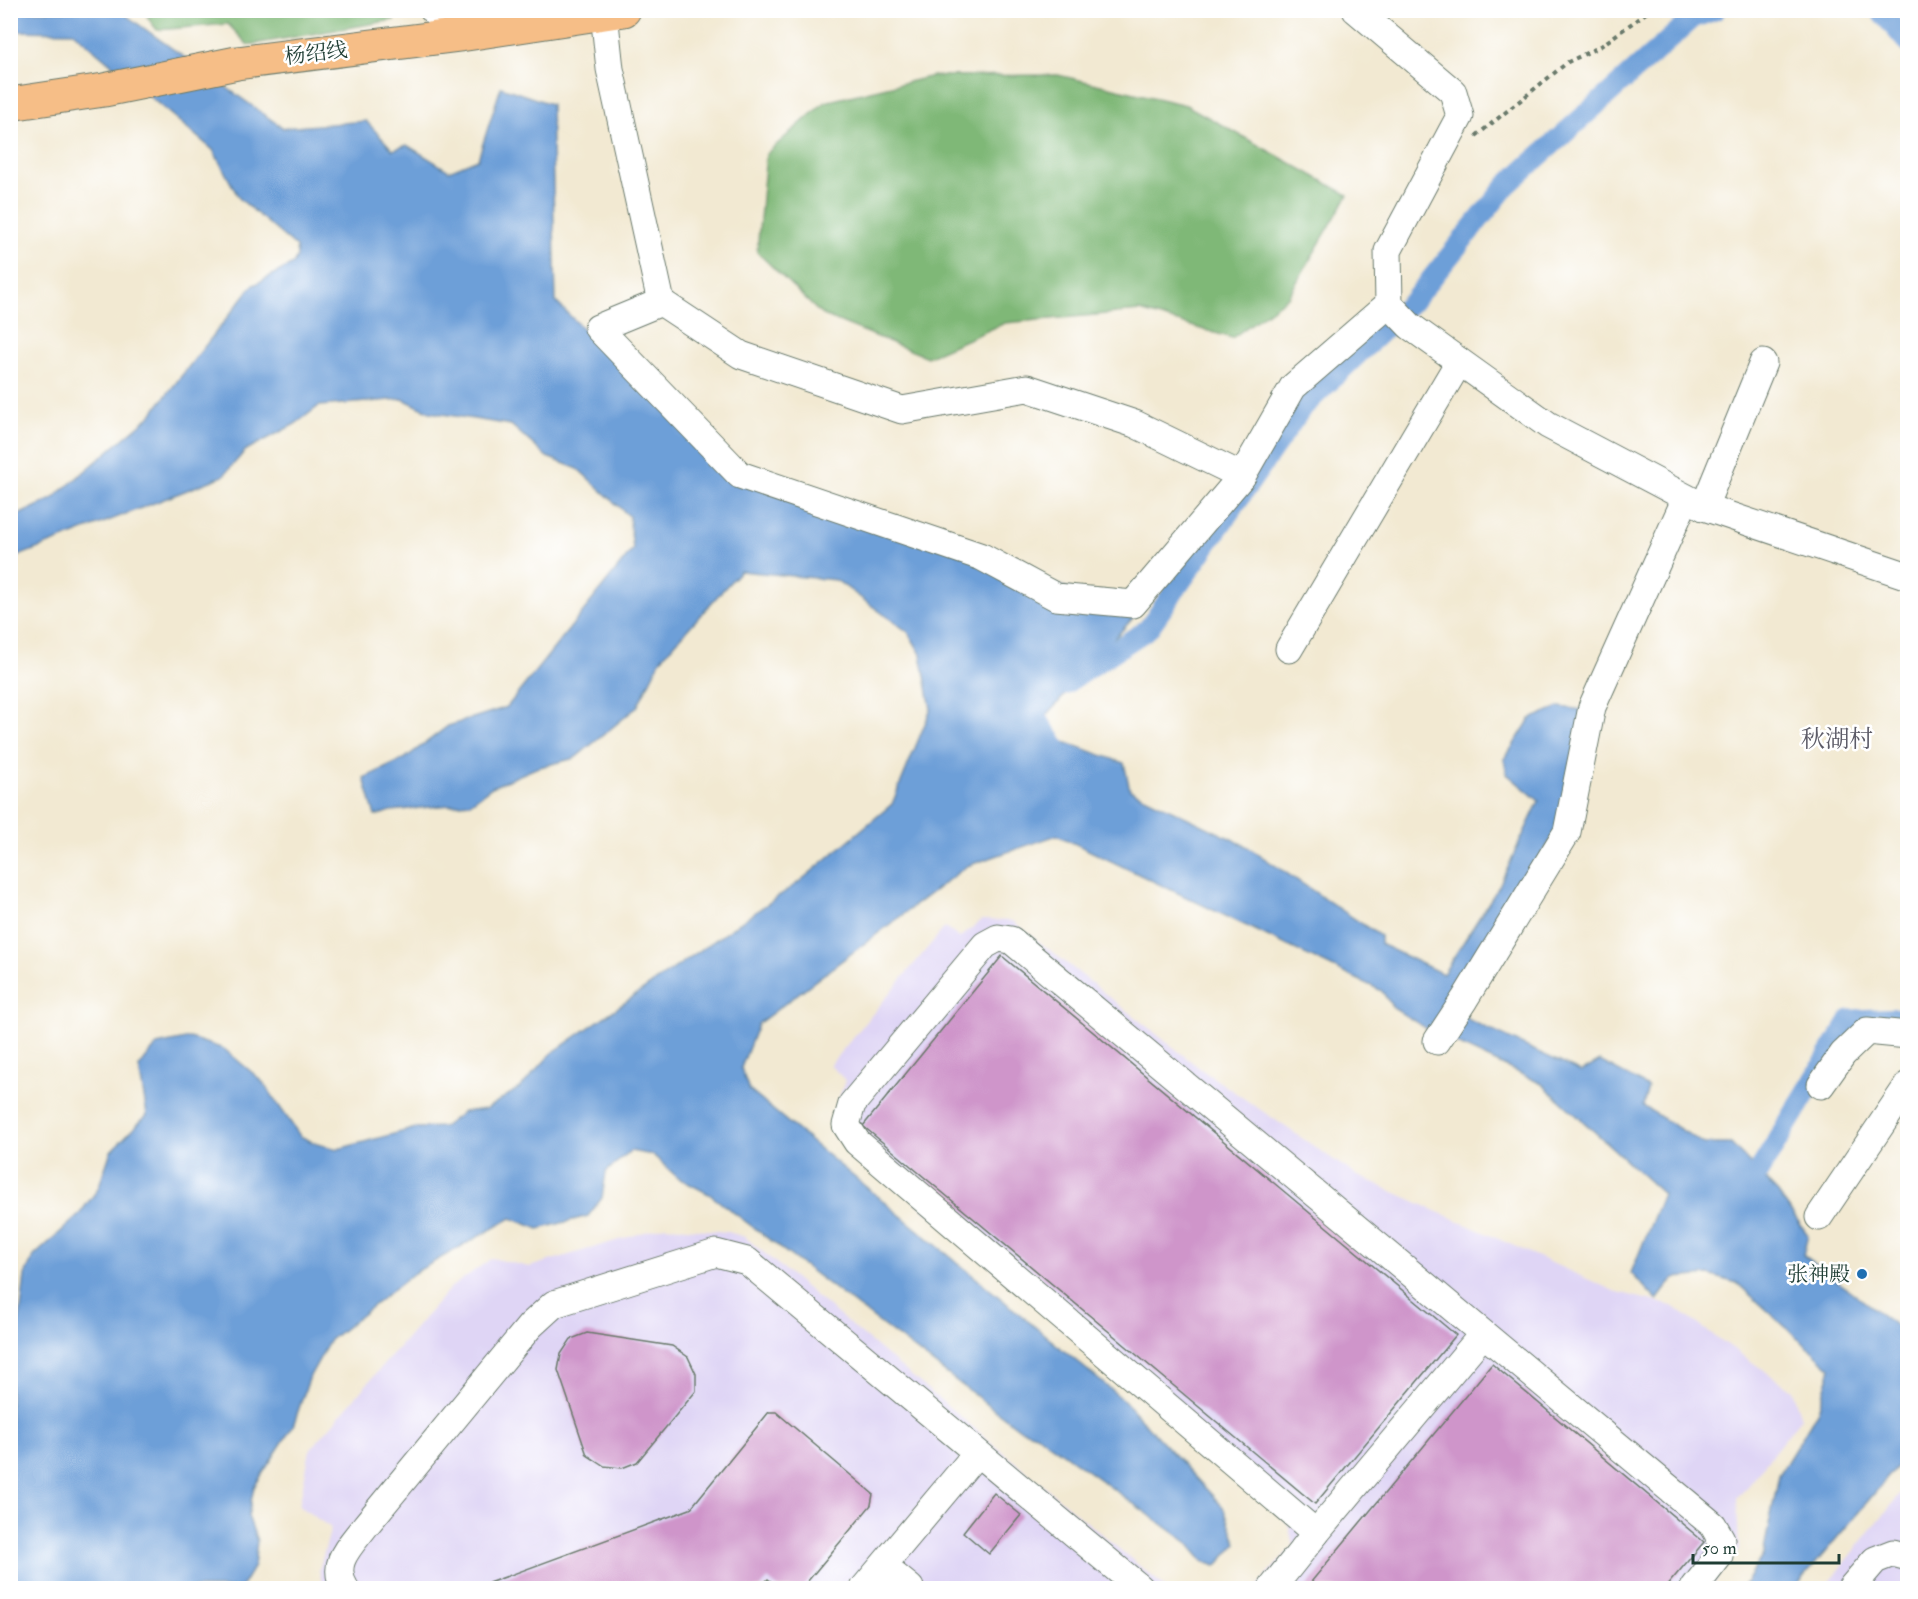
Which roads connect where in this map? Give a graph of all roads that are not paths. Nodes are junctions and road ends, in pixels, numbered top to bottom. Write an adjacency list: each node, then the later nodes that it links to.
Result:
1 (433, 10): 4 (street)
2 (1356, 10): 7 (street)
3 (614, 12): 4 (main road, 杨绍线); 6 (street)
4 (460, 35): 5 (main road, 杨绍线)
5 (10, 104)
6 (661, 302): 10 (street); 10 (street)
7 (1389, 304): 8 (street); 10 (street)
8 (1459, 362): 11 (street); 13 (street)
9 (1763, 363): 11 (street)
10 (1242, 476)
11 (1695, 502): 12 (street); 15 (street)
12 (1908, 576)
13 (1289, 648)
14 (1908, 1035): 16 (street)
15 (1437, 1041)
16 (1821, 1085)
17 (1908, 1085): 18 (street)
18 (1819, 1217)
19 (1483, 1334): 21 (street); 21 (street); 29 (street)
20 (977, 1453): 23 (street); 24 (street); 27 (street)
21 (1316, 1533): 28 (street)
22 (1908, 1557): 30 (street)
23 (883, 1566): 25 (street); 26 (street)
24 (345, 1588)
25 (864, 1588)
26 (910, 1588)
27 (1140, 1588)
28 (1272, 1588)
29 (1694, 1588)
30 (1851, 1588)

